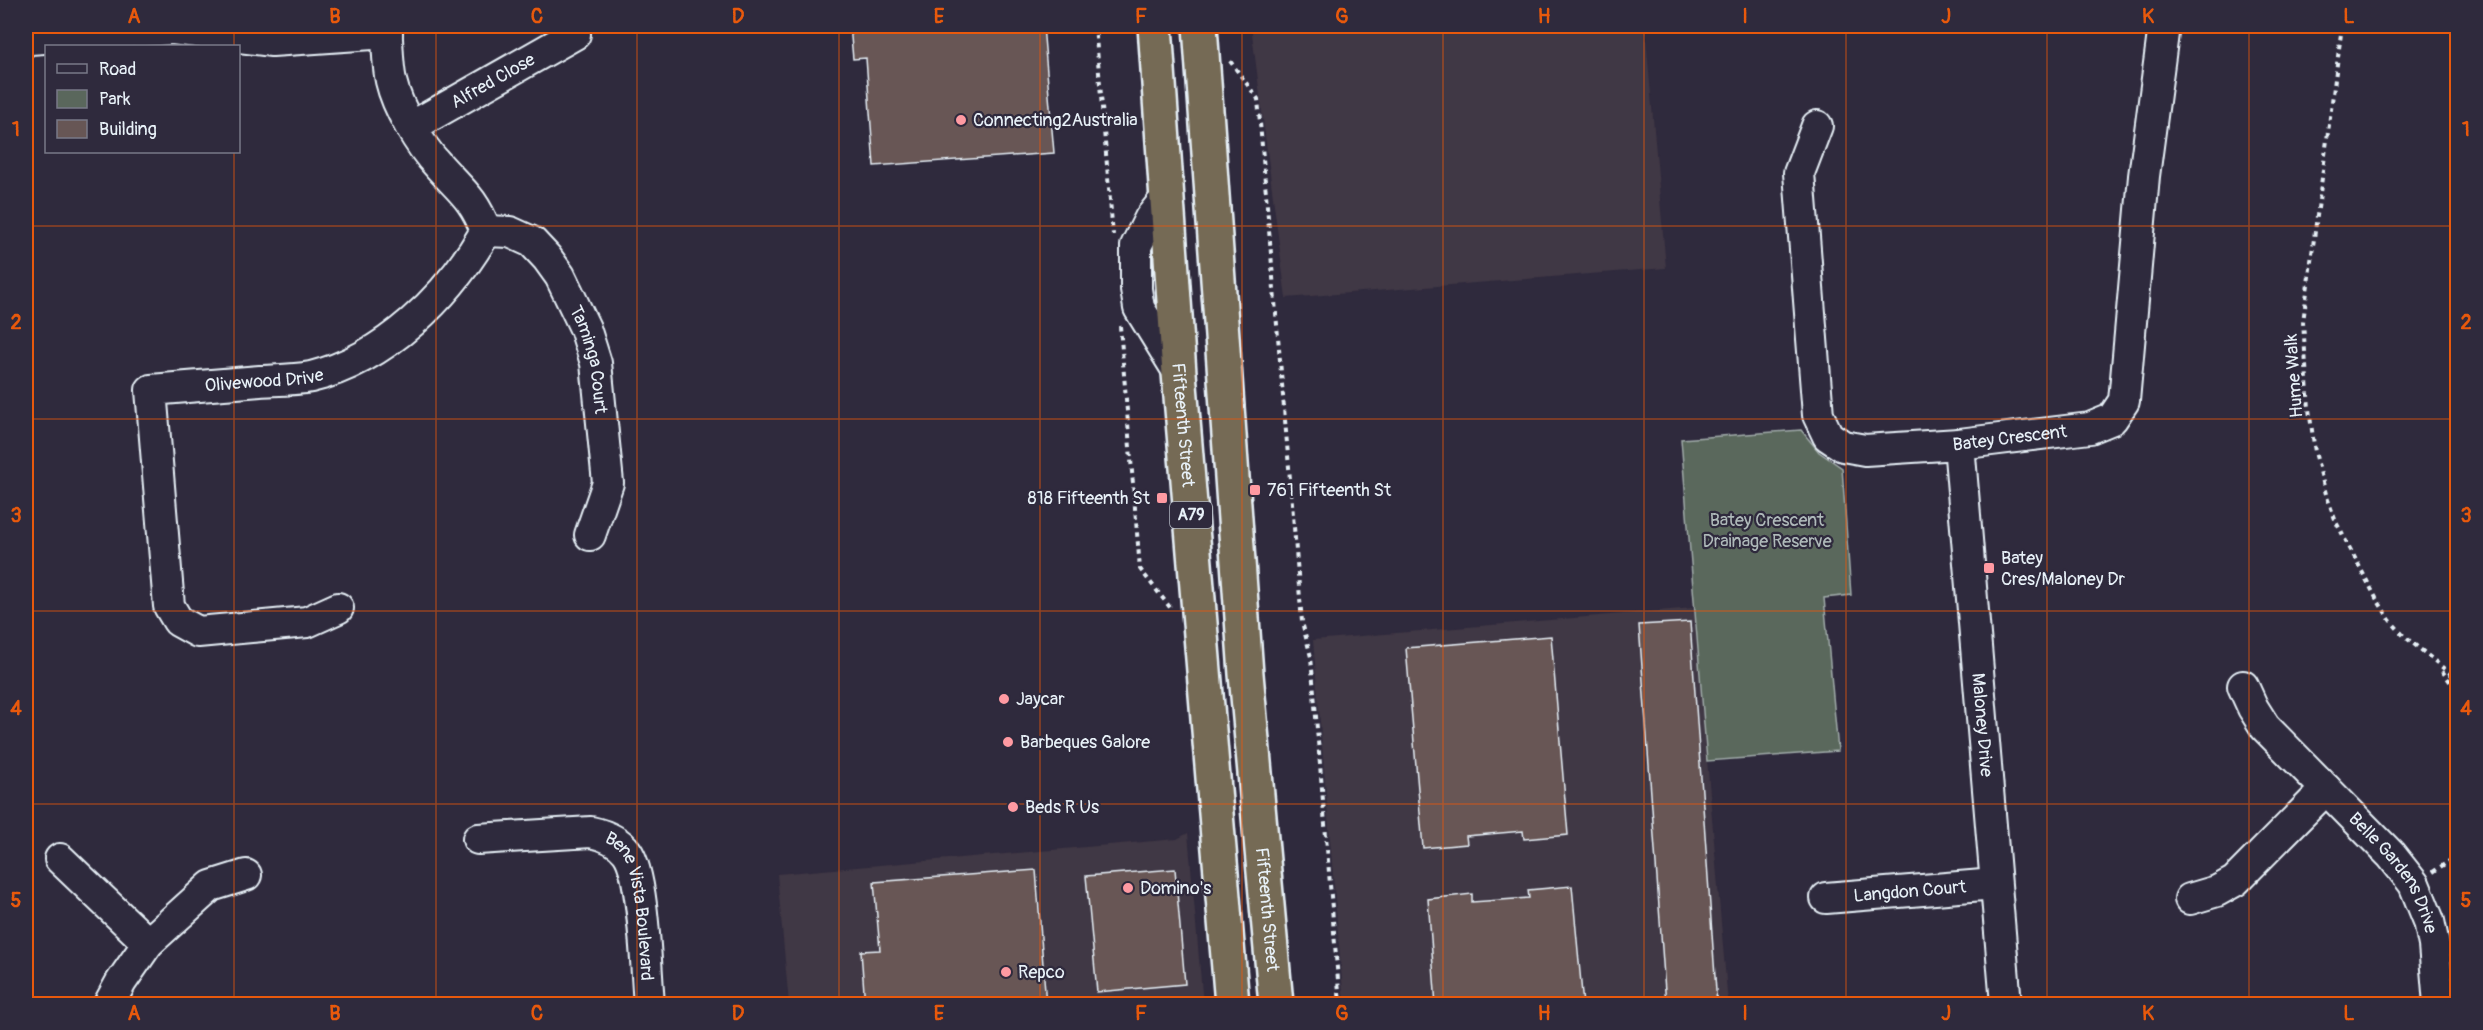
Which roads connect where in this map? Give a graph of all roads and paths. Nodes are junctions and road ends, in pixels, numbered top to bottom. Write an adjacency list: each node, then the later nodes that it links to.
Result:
1 (1095, 26): 14 (path)
2 (1155, 26): 30 (highway, Fifteenth Street / A79)
3 (1200, 26): 29 (highway, Fifteenth Street / A79)
4 (2164, 26): 16 (street, Batey Crescent)
5 (2342, 26): 20 (path, Hume Walk)
6 (386, 29): 8 (street); 12 (street)
7 (575, 34): 12 (street, Alfred Close)
8 (154, 39): 9 (street)
9 (26, 41)
10 (1228, 58): 39 (path)
11 (1817, 126): 16 (street, Batey Crescent)
12 (411, 127): 13 (street)
13 (486, 231): 17 (street, Taminga Court); 18 (street, Olivewood Drive)
14 (1113, 237)
15 (1119, 320): 19 (path)
16 (1959, 444): 28 (street, Maloney Drive)
17 (590, 535)
18 (338, 608)
19 (1174, 613)
20 (2439, 666): 21 (path, Hume Walk); 23 (path)
21 (2457, 680)
22 (2243, 687): 24 (street, Belle Gardens Drive)
23 (2457, 692)
24 (2326, 789): 32 (street); 41 (street, Belle Gardens Drive)
25 (478, 839): 36 (street, Bene Vista Boulevard)
26 (60, 859): 33 (street)
27 (246, 875): 33 (street)
28 (1995, 884): 31 (street, Langdon Court); 40 (street, Maloney Drive)
29 (1265, 888): 30 (highway); 38 (highway, Fifteenth Street / A79)
30 (1222, 892): 37 (highway, Fifteenth Street / A79)
31 (1826, 898)
32 (2190, 899)
33 (142, 952): 34 (street); 35 (street)
34 (97, 1005)
35 (109, 1005)
36 (649, 1005)
37 (1232, 1005)
38 (1276, 1005)
39 (1340, 1005)
40 (2006, 1005)
41 (2439, 1005)

